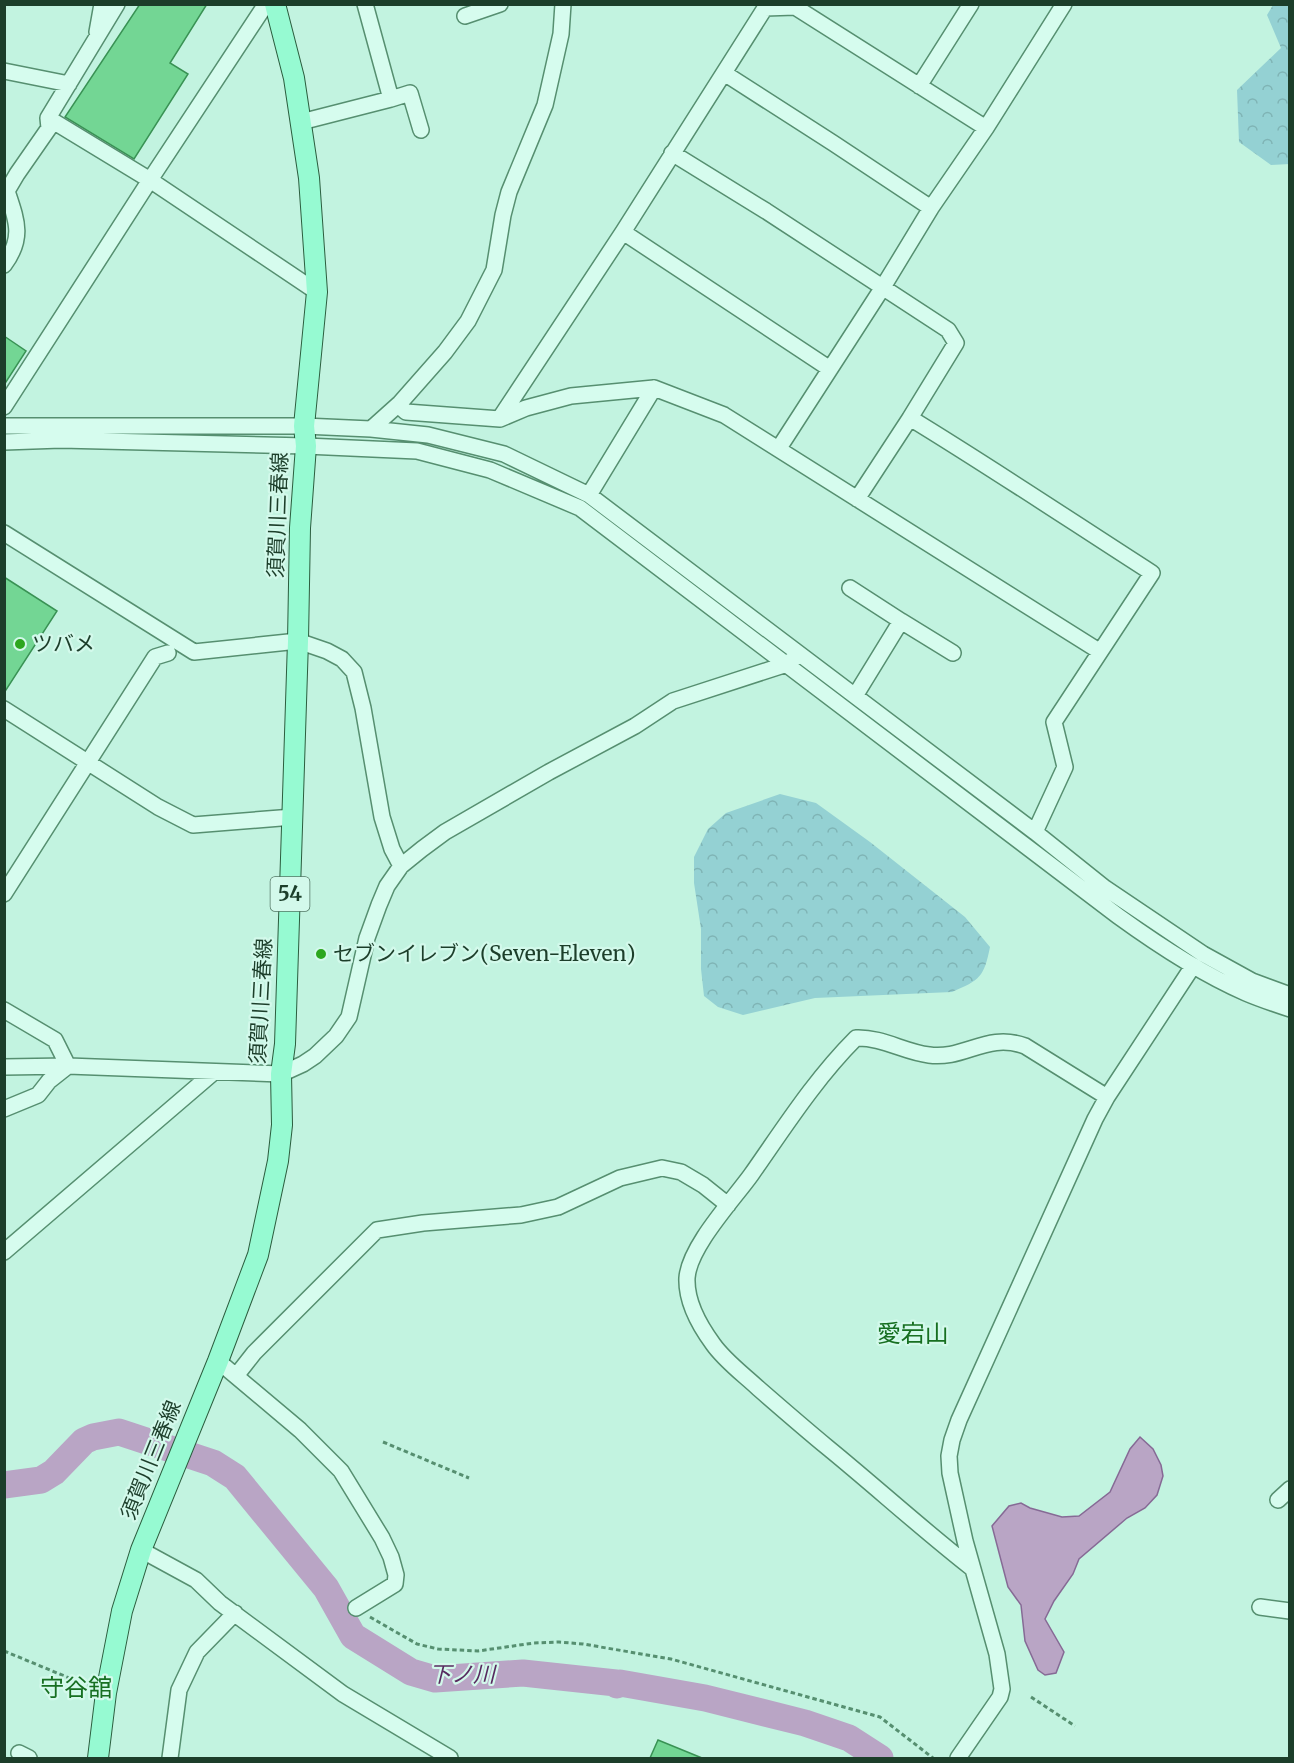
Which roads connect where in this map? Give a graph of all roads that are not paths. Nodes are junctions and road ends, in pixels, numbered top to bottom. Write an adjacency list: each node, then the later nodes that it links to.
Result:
1 (102, 4): 11 (street)
2 (117, 4): 11 (street)
3 (267, 4): 23 (street)
4 (275, 4): 18 (main road, 須賀川三春線 / 54)
5 (365, 4): 16 (street)
6 (500, 4): 10 (street)
7 (563, 4): 31 (street)
8 (971, 4): 15 (street)
9 (1064, 4): 19 (street)
10 (465, 16)
11 (95, 41): 14 (street)
12 (4, 71): 14 (street)
13 (724, 73): 15 (street); 21 (street); 24 (street)
14 (69, 84): 17 (street)
15 (919, 86): 19 (street)
16 (391, 99): 18 (street); 20 (street)
17 (48, 118): 22 (street); 23 (street)
18 (301, 122): 28 (main road, 須賀川三春線 / 54)
19 (986, 128): 24 (street)
20 (421, 130)
21 (672, 153): 25 (street); 27 (street)
22 (11, 173): 26 (street)
23 (150, 180): 28 (street); 32 (street)
24 (931, 208): 27 (street)
25 (623, 232): 29 (street); 34 (street)
26 (4, 265)
27 (883, 287): 29 (street); 33 (street)
28 (317, 292): 37 (main road, 須賀川三春線 / 54)
29 (830, 369): 39 (street)
30 (654, 388): 34 (street); 39 (street); 40 (street)
31 (398, 405): 34 (street); 36 (street)
32 (4, 407)
33 (910, 418): 41 (street); 46 (street)
34 (500, 419)
35 (4, 426): 37 (street)
36 (371, 429): 37 (street); 40 (street)
37 (305, 436): 38 (street); 45 (main road, 須賀川三春線 / 54); 49 (street)
38 (4, 441)
39 (779, 448): 41 (street)
40 (589, 495): 49 (street)
41 (857, 499): 46 (street)
42 (4, 533): 45 (street)
43 (850, 588): 44 (street)
44 (901, 621): 48 (street); 50 (street)
45 (298, 642): 53 (main road, 須賀川三春線 / 54); 55 (street)
46 (1099, 651): 54 (street)
47 (168, 653): 52 (street)
48 (953, 653)
49 (793, 659): 50 (street); 55 (street); 57 (street)
50 (855, 696): 54 (street)
51 (4, 710): 52 (street)
52 (89, 763): 53 (street); 56 (street)
53 (292, 817): 64 (main road, 須賀川三春線 / 54)
54 (1035, 832): 58 (street)
55 (401, 866): 64 (street)
56 (4, 894)
57 (1193, 966): 59 (street); 65 (street)
58 (1290, 995)
59 (1290, 1009)
60 (4, 1010): 61 (street)
61 (68, 1066): 62 (street); 63 (street); 66 (street)
62 (4, 1067)
63 (214, 1072): 64 (street); 68 (street)
64 (281, 1074): 69 (main road, 須賀川三春線 / 54)
65 (1107, 1097): 67 (street); 74 (street)
66 (4, 1108)
67 (728, 1205): 70 (street); 74 (street)
68 (4, 1252)
69 (218, 1361): 70 (street); 73 (main road, 須賀川三春線 / 54)
70 (236, 1376): 76 (street)
71 (1290, 1489): 72 (street)
72 (1278, 1500)
73 (141, 1550): 78 (street); 79 (main road, 須賀川三春線 / 54)
74 (973, 1569): 82 (street)
75 (1260, 1607): 77 (street)
76 (356, 1608)
77 (1290, 1611)
78 (235, 1613): 80 (street); 81 (street)
79 (98, 1758)
80 (170, 1758)
81 (450, 1758)
82 (958, 1758)

